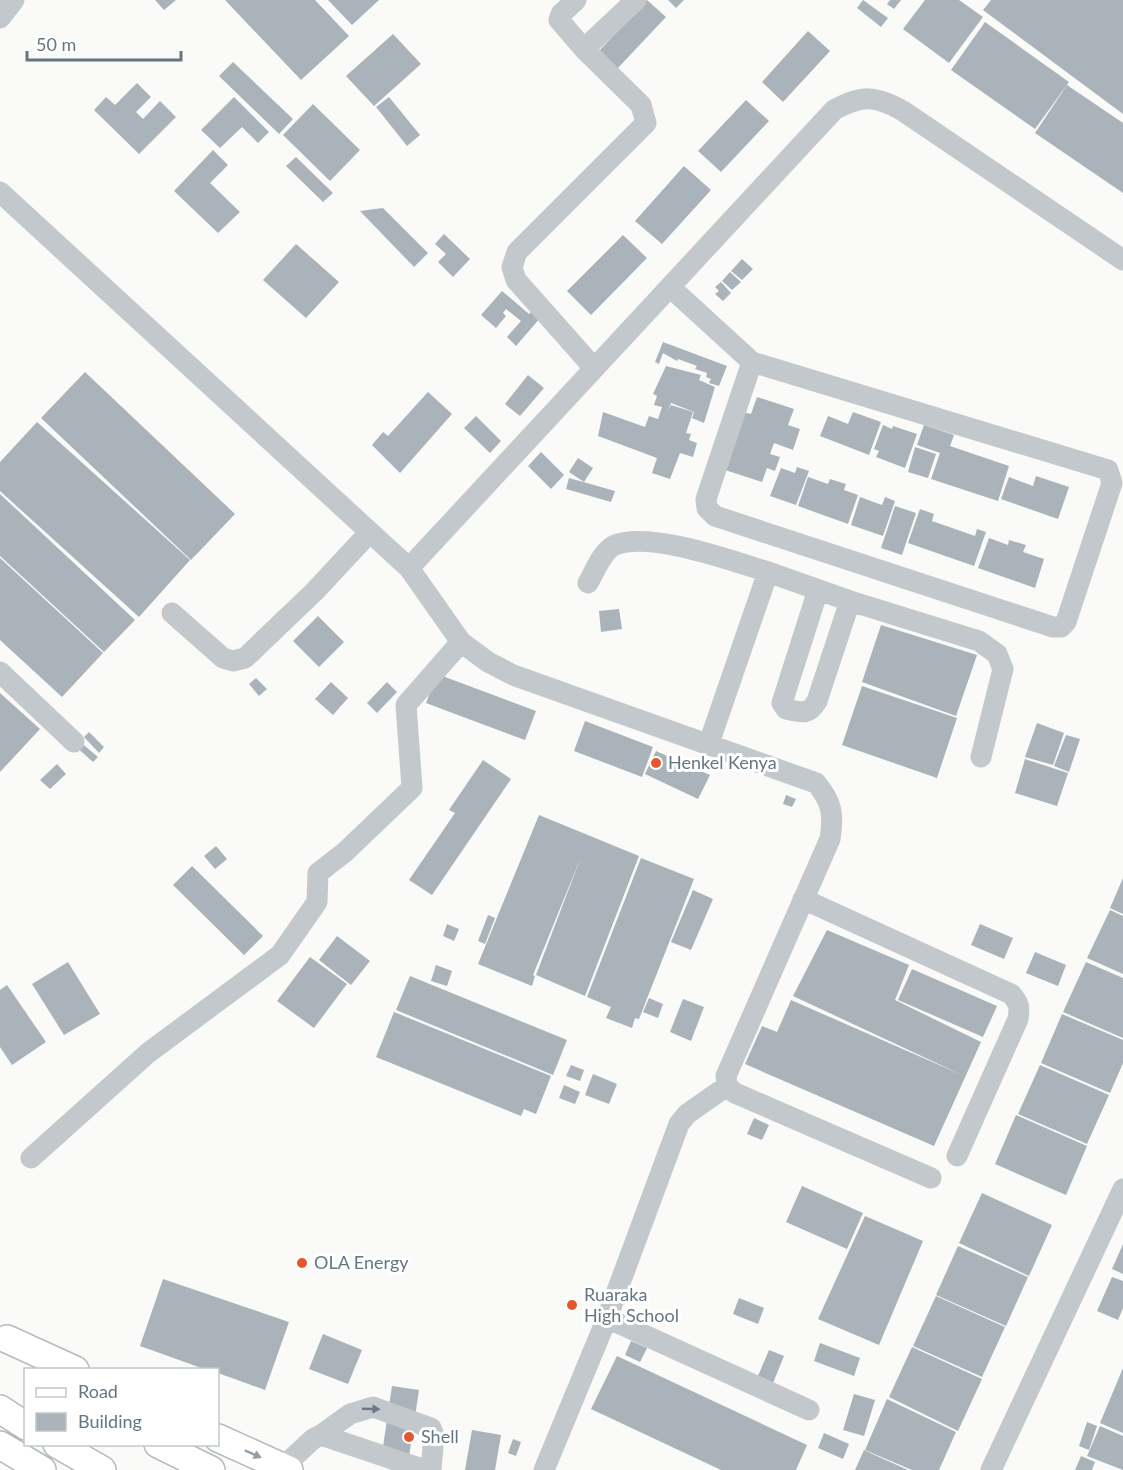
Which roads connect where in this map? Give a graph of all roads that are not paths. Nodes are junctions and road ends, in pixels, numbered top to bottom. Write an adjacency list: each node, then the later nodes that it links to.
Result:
1 (14, 0): 4 (street)
2 (576, 0): 5 (street)
3 (636, 0): 5 (street)
4 (0, 18)
5 (584, 49): 10 (street)
6 (0, 192): 11 (street)
7 (1123, 260): 8 (street)
8 (670, 287): 9 (street); 10 (street)
9 (752, 362): 9 (street)
10 (594, 368): 12 (street)
11 (370, 532): 12 (street); 17 (street)
12 (409, 568): 18 (street)
13 (768, 572): 14 (street); 15 (street); 21 (street)
14 (588, 583)
15 (818, 590): 16 (street); 16 (street)
16 (850, 601): 22 (street)
17 (172, 613)
18 (461, 642): 21 (street); 26 (street)
19 (0, 672): 20 (street)
20 (74, 742)
21 (709, 743): 23 (street)
22 (981, 757)
23 (803, 899): 24 (street); 25 (street)
24 (727, 1086): 27 (street); 29 (street)
25 (957, 1156)
26 (31, 1158)
27 (931, 1178)
28 (1123, 1189): 48 (street)
29 (607, 1318): 34 (street); 47 (street)
30 (3, 1336): 31 (main road); 32 (main road)
31 (40, 1368)
32 (71, 1368)
33 (0, 1409): 35 (main road)
34 (809, 1410)
35 (24, 1425)
36 (321, 1435): 41 (street); 45 (street); 46 (street, one-way to 46)
37 (219, 1438): 41 (main road, one-way to 41)
38 (0, 1445): 42 (main road)
39 (60, 1446): 43 (main road)
40 (162, 1446): 44 (main road)
41 (286, 1469)
42 (42, 1470)
43 (102, 1470)
44 (211, 1470)
45 (426, 1470)
46 (431, 1470)
47 (544, 1470)
48 (991, 1470)

